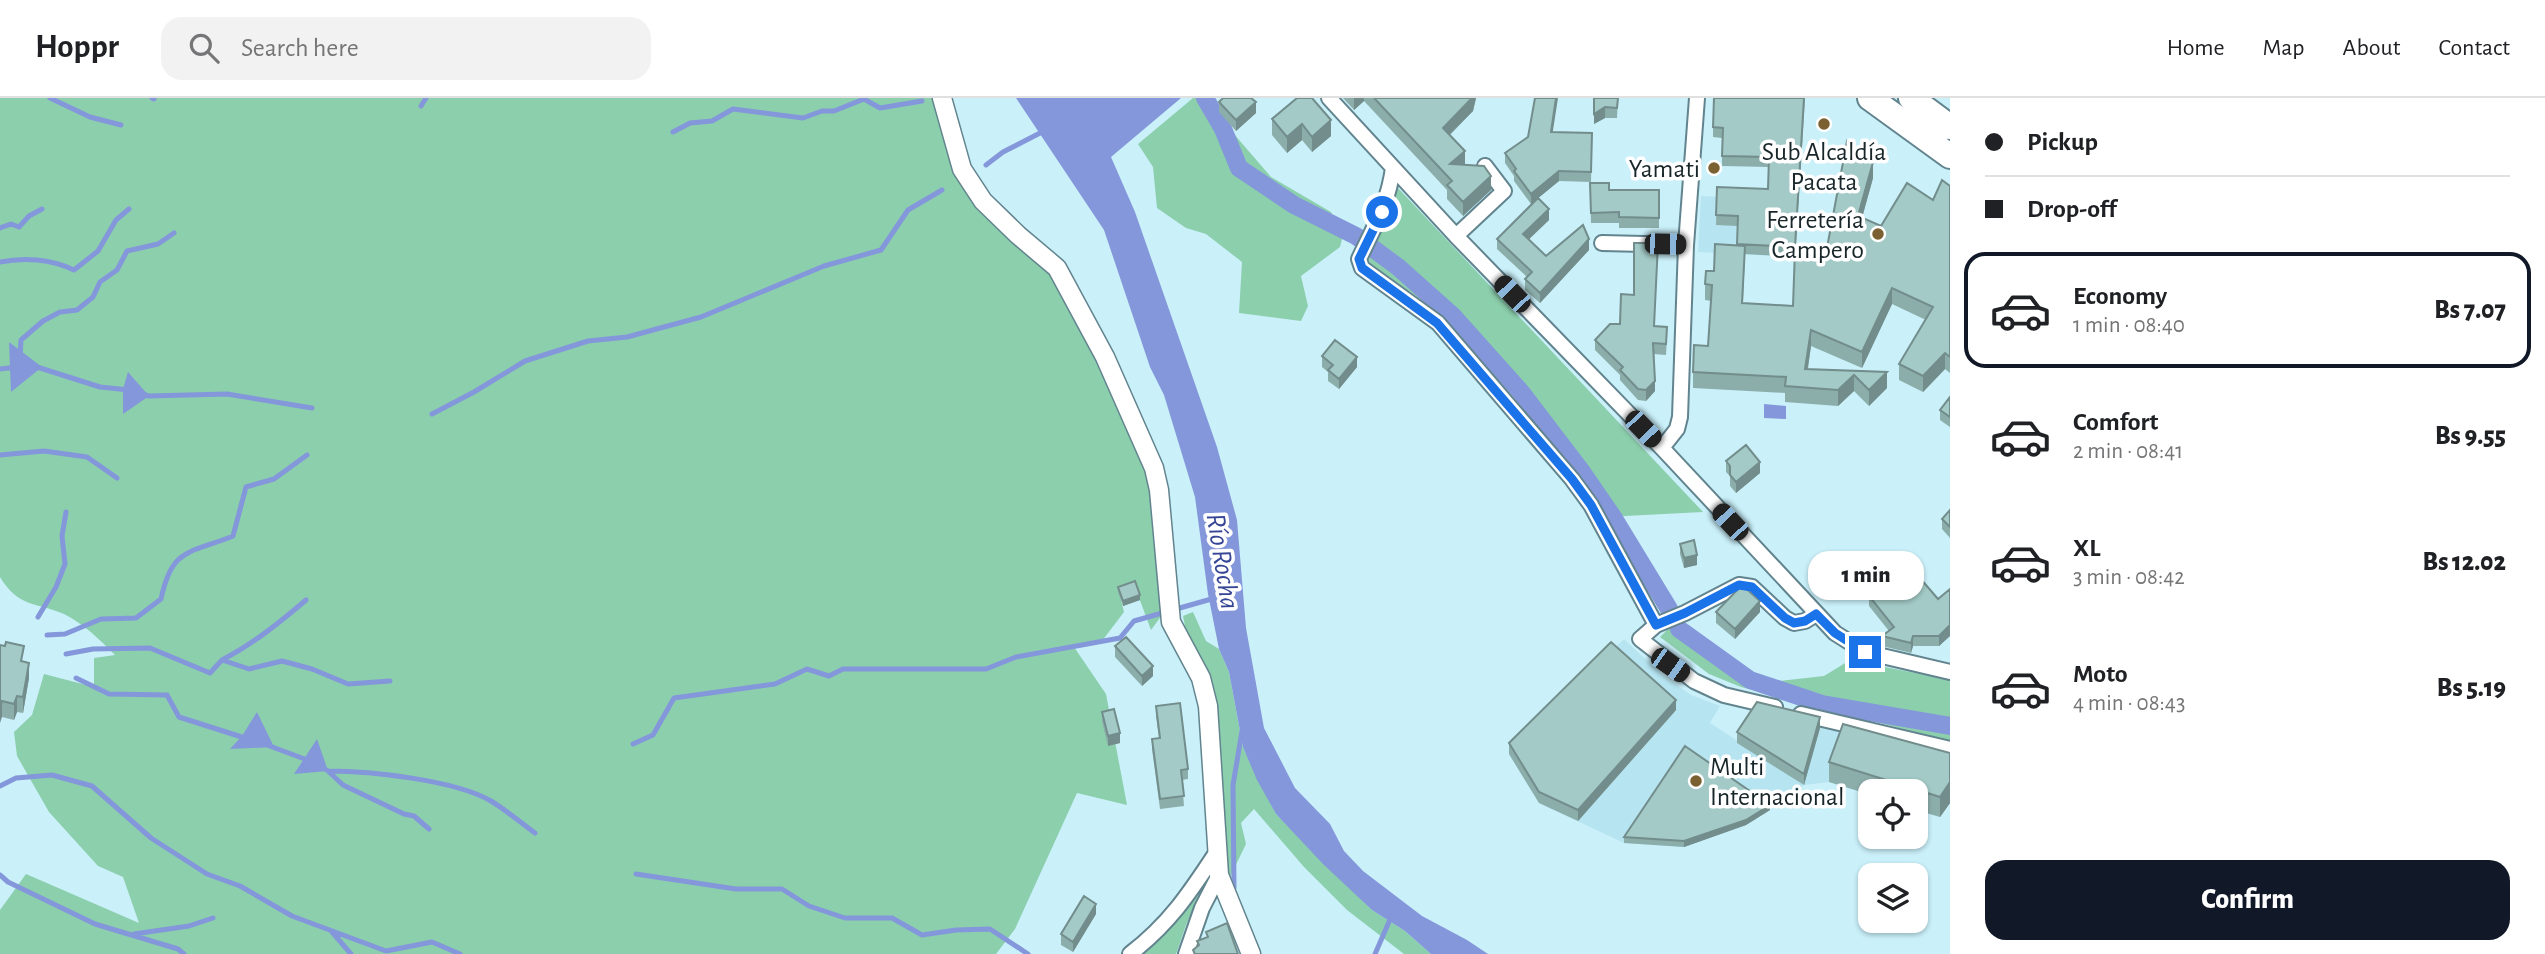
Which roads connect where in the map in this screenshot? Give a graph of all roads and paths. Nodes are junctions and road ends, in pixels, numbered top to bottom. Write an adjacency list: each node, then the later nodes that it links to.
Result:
1 (942, 98): 18 (street)
2 (1329, 98): 9 (street)
3 (1697, 98): 12 (street)
4 (1870, 98): 7 (highway)
5 (1911, 98): 6 (highway)
6 (1950, 127)
7 (1950, 156)
8 (1485, 166): 10 (street)
9 (1393, 168): 10 (street); 15 (street)
10 (1455, 236): 13 (street)
11 (1602, 243): 12 (street)
12 (1686, 245): 13 (street)
13 (1662, 448): 14 (street)
14 (1816, 614): 15 (street); 16 (street)
15 (1656, 625): 17 (street)
16 (1950, 671)
17 (1950, 749)
18 (1216, 853): 19 (street); 20 (street)
19 (1219, 875): 21 (street); 22 (street)
20 (1130, 954)
21 (1186, 954)
22 (1251, 954)

